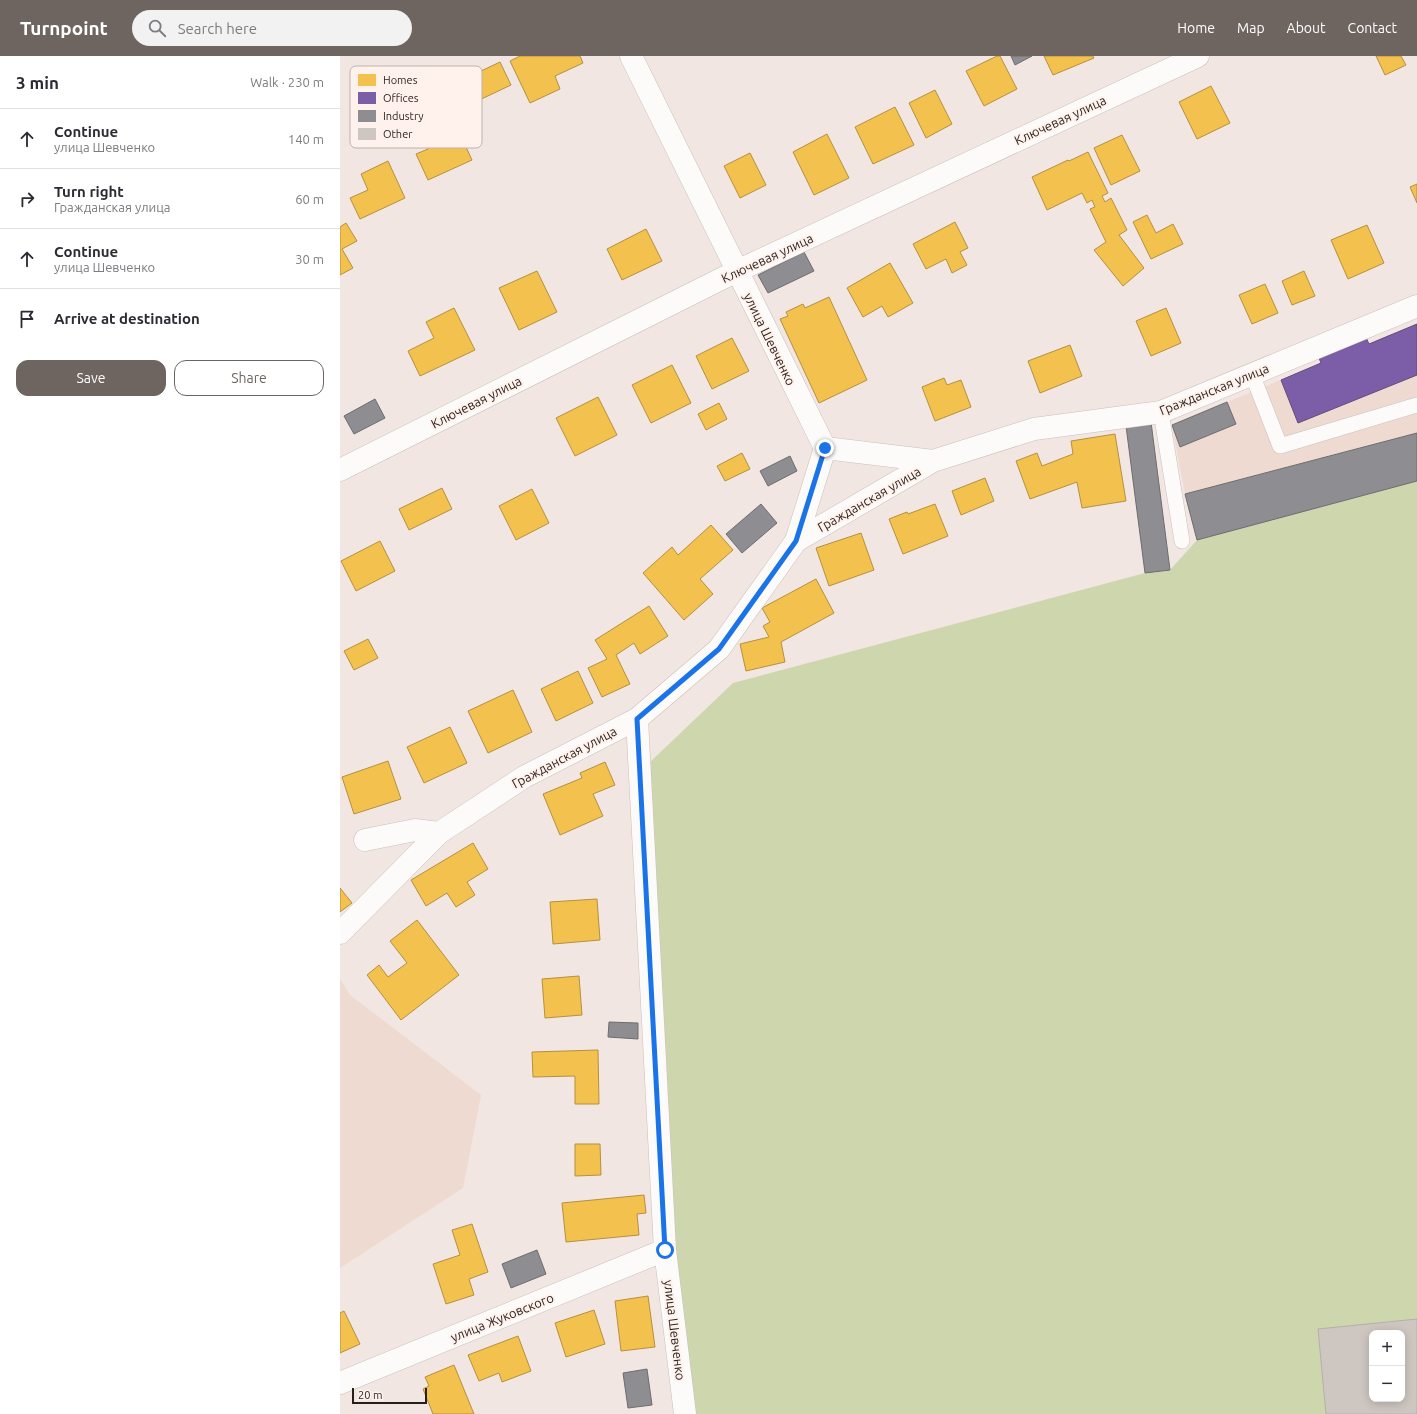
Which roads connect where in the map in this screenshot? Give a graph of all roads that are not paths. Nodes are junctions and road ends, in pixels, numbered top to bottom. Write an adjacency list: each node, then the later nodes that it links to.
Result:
1 (631, 56): 3 (street, улица Шевченко)
2 (1198, 56): 3 (street, Ключевая улица)
3 (737, 271): 8 (street, улица Шевченко); 10 (street, Ключевая улица)
4 (1417, 306): 5 (street, Гражданская улица)
5 (1252, 374): 6 (lane); 7 (street, Гражданская улица)
6 (1417, 405)
7 (1161, 412): 9 (street, Гражданская улица); 12 (lane)
8 (825, 448): 9 (street, Гражданская улица); 11 (street)
9 (934, 461): 11 (street, Гражданская улица)
10 (340, 470)
11 (796, 541): 13 (street, Гражданская улица)
12 (1182, 541)
13 (637, 719): 14 (street, Гражданская улица); 17 (street, улица Шевченко)
14 (438, 833): 15 (street); 16 (street, Гражданская улица)
15 (365, 840)
16 (340, 933)
17 (665, 1250): 18 (street, улица Жуковского); 19 (street, улица Шевченко)
18 (340, 1383)
19 (685, 1414)

